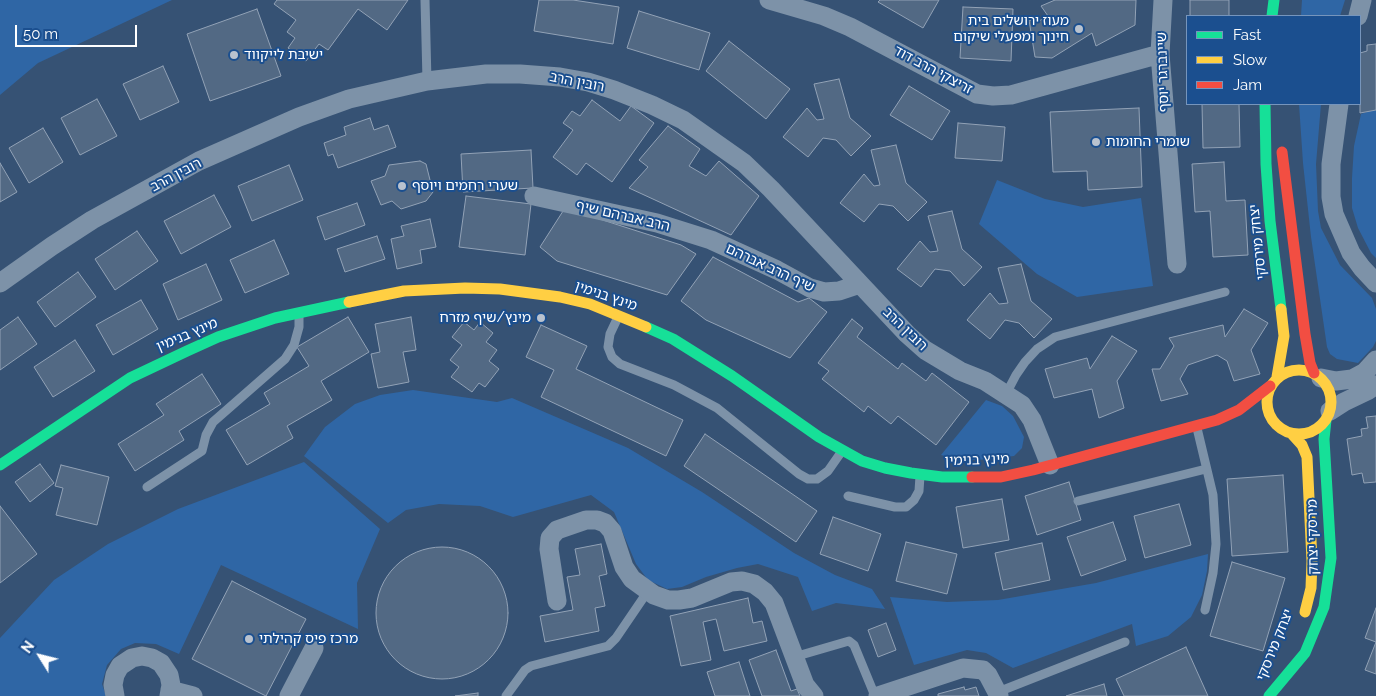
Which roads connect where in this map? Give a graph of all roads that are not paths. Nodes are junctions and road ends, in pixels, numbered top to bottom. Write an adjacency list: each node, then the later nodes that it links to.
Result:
1 (425, 0): 9 (lane)
2 (769, 0): 8 (street, זריצקי הרב דוד)
3 (1163, 0): 8 (street, שיינברגר יוסף)
4 (1274, 0): 6 (street)
5 (1362, 0): 7 (street)
6 (1272, 15)
7 (1358, 15)
8 (1160, 54): 15 (street, שיינברגר יוסף)
9 (427, 81): 16 (street, רובין הרב); 18 (street, רובין הרב)
10 (1266, 105): 24 (street, יצחק מירסקי)
11 (1339, 105): 17 (street)
12 (1280, 140): 23 (street)
13 (534, 196): 14 (street, הרב אברהם שיף)
14 (710, 240): 18 (street, שיף הרב אברהם)
15 (1177, 264)
16 (0, 283)
17 (1376, 283)
18 (860, 284): 26 (street, רובין הרב)
19 (1225, 292): 26 (lane)
20 (299, 312): 21 (street, מינץ בנימין); 33 (street, מינץ בנימין); 37 (lane)
21 (619, 315): 32 (street, מינץ בנימין); 32 (lane)
22 (1376, 360): 23 (street)
23 (1318, 376): 24 (street); 27 (street)
24 (1274, 382): 30 (street); 31 (street)
25 (1376, 385): 27 (street)
26 (1006, 394): 34 (street, רובין הרב)
27 (1328, 416): 31 (street); 50 (street, מירסקי יצחק)
28 (1241, 423): 30 (street)
29 (1260, 425): 31 (street)
30 (1196, 426): 34 (street, מינץ בנימין); 35 (lane)
31 (1286, 432): 43 (street, יצחק מירסקי)
32 (842, 451): 36 (street, מינץ בנימין)
33 (0, 465)
34 (1050, 465): 36 (street, מינץ בנימין)
35 (1206, 469): 39 (lane); 42 (lane)
36 (921, 475): 38 (lane)
37 (147, 487)
38 (848, 496)
39 (1078, 501)
40 (648, 591): 41 (street); 47 (street); 54 (lane)
41 (557, 601)
42 (1205, 610)
43 (1301, 626)
44 (1125, 642): 49 (lane)
45 (314, 648): 53 (street)
46 (1291, 650): 50 (street, יצחק מירסקי)
47 (794, 658): 55 (street); 56 (lane)
48 (170, 693): 51 (street); 52 (street)
49 (998, 694): 56 (street)
50 (1271, 694)
51 (115, 696)
52 (193, 696)
53 (289, 696)
54 (506, 696)
55 (814, 696)
56 (877, 696)

